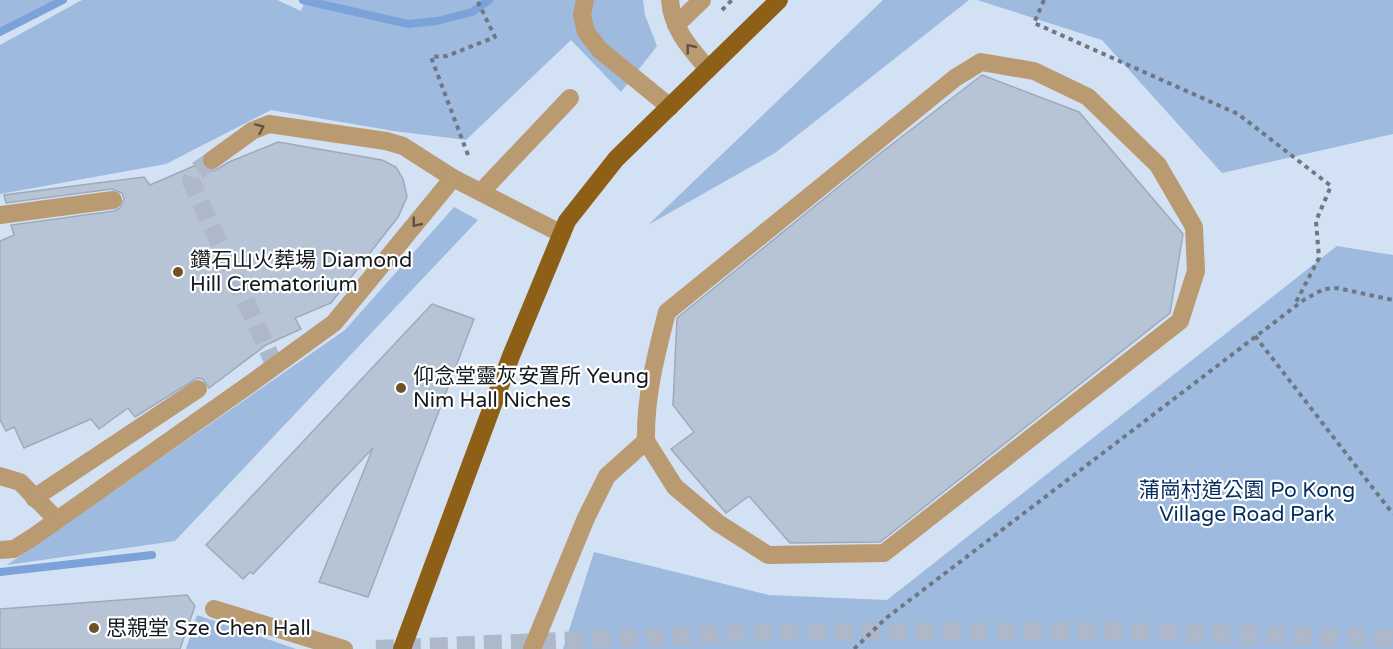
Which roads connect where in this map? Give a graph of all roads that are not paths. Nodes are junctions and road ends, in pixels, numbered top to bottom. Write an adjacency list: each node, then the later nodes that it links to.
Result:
1 (585, 0): 8 (lane)
2 (670, 0): 5 (lane)
3 (702, 0): 5 (lane)
4 (779, 0): 6 (main road)
5 (676, 25): 6 (lane, one-way to 5)
6 (708, 69): 8 (main road)
7 (570, 98): 11 (lane)
8 (670, 107): 14 (main road)
9 (212, 160): 10 (lane, one-way to 10)
10 (453, 178): 11 (lane); 19 (lane, one-way to 19)
11 (481, 192): 14 (lane)
12 (113, 200): 13 (lane)
13 (0, 215)
14 (562, 234): 23 (main road)
15 (198, 389): 18 (lane)
16 (646, 441): 16 (lane); 24 (lane)
17 (0, 476): 18 (lane)
18 (34, 498): 19 (lane)
19 (56, 519): 20 (lane)
20 (0, 550)
21 (214, 609): 22 (lane)
22 (344, 649)
23 (402, 649)
24 (532, 649)

